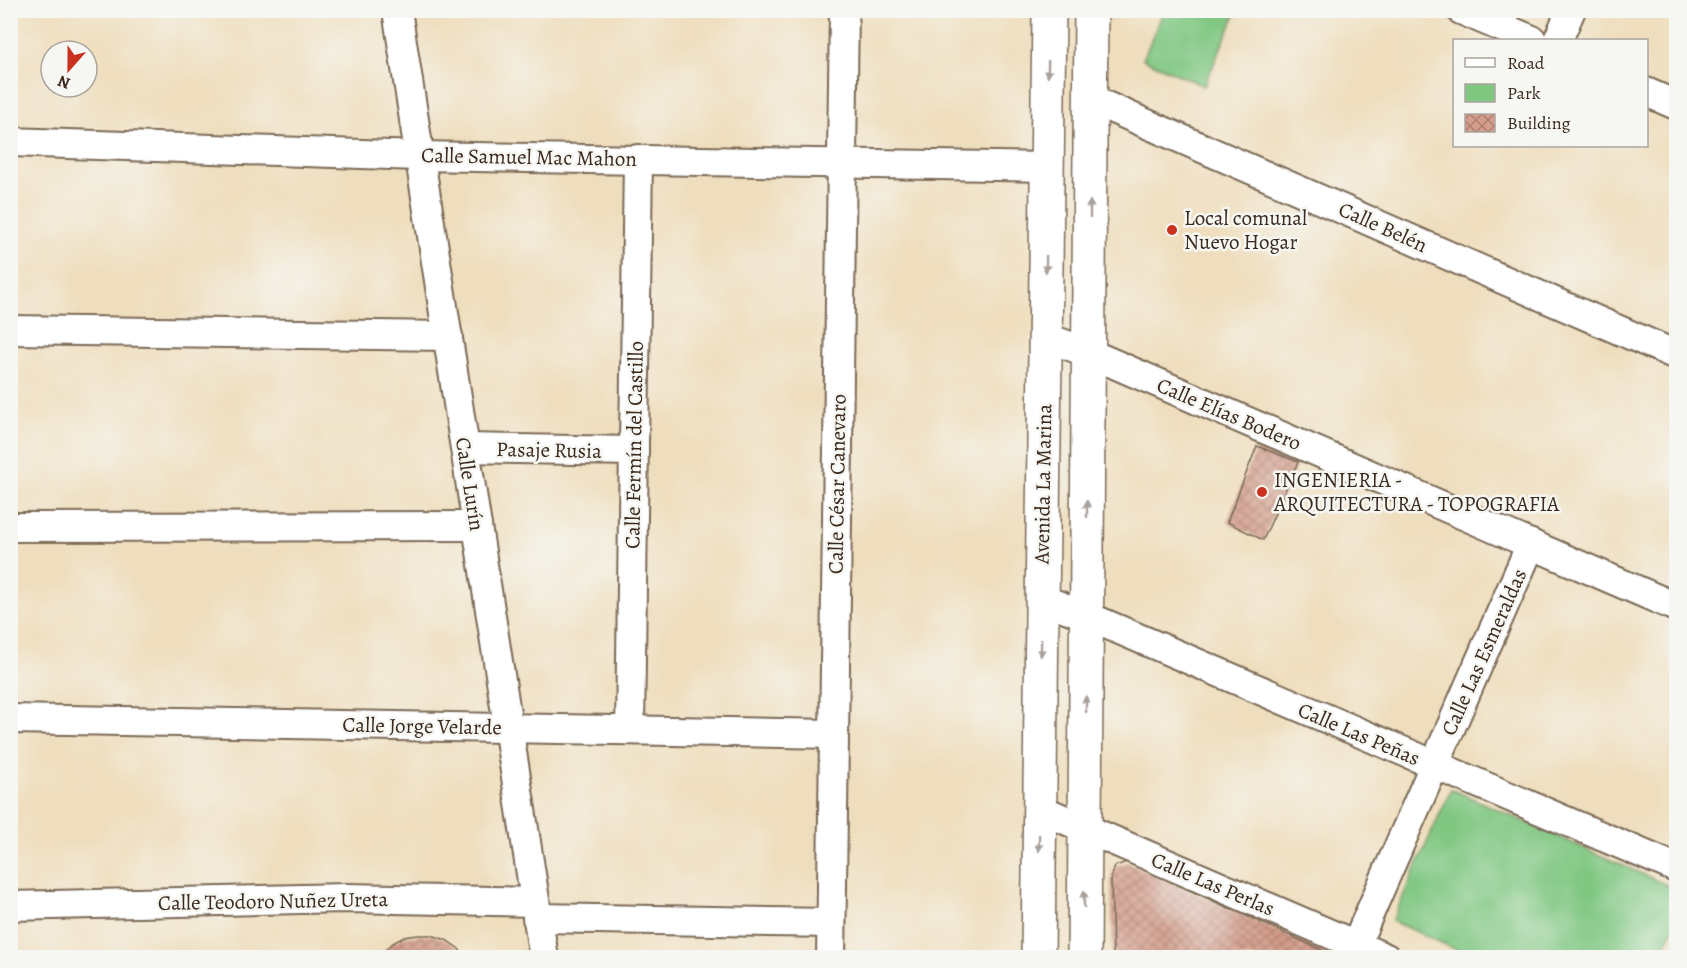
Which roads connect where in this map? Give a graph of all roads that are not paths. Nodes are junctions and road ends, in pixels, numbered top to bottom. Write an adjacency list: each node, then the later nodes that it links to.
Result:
1 (397, 10): 13 (street, Calle Lurín)
2 (844, 10): 15 (street, Calle César Canevaro)
3 (1048, 10): 16 (street, Avenida La Marina, one-way to 16)
4 (1091, 10): 10 (street, Avenida La Marina)
5 (1461, 10): 7 (street)
6 (1571, 10): 8 (street)
7 (1530, 39)
8 (1558, 39)
9 (1648, 92): 11 (street)
10 (1090, 99): 20 (street, Avenida La Marina, one-way to 10); 21 (street, Calle Belén)
11 (1677, 105)
12 (10, 142): 13 (street, Calle Samuel Mac Mahon)
13 (419, 156): 14 (street, Calle Samuel Mac Mahon); 18 (street, Calle Lurín)
14 (638, 159): 15 (street, Calle Samuel Mac Mahon); 23 (street, Calle Fermín del Castillo)
15 (842, 163): 16 (street, Calle Samuel Mac Mahon); 33 (street, Calle César Canevaro)
16 (1047, 167): 19 (street, Avenida La Marina, one-way to 19)
17 (10, 330): 18 (street)
18 (447, 336): 22 (street, Calle Lurín)
19 (1045, 337): 20 (street, Calle Elías Bodero); 27 (street, Avenida La Marina)
20 (1089, 353): 26 (street, Calle Elías Bodero); 29 (street, Avenida La Marina, one-way to 20)
21 (1677, 355)
22 (465, 448): 23 (street, Pasaje Rusia); 24 (street, Calle Lurín)
23 (634, 451): 32 (street, Calle Fermín del Castillo)
24 (477, 526): 25 (street); 31 (street, Calle Lurín)
25 (10, 527)
26 (1531, 544): 28 (street, Calle Elías Bodero); 34 (street, Calle Las Esmeraldas)
27 (1042, 599): 29 (street, Calle Las Peñas); 35 (street, Avenida La Marina, one-way to 35)
28 (1677, 607)
29 (1087, 616): 34 (street, Calle Las Peñas); 36 (street, Avenida La Marina, one-way to 29)
30 (10, 719): 31 (street, Calle Jorge Velarde)
31 (507, 728): 32 (street, Calle Jorge Velarde); 39 (street, Calle Lurín)
32 (630, 730): 33 (street, Calle Jorge Velarde)
33 (834, 734): 40 (street, Calle César Canevaro)
34 (1434, 766): 37 (street, Calle Las Peñas); 41 (street, Calle Las Esmeraldas)
35 (1040, 809): 36 (street, Calle Las Perlas); 44 (street, Avenida La Marina, one-way to 44)
36 (1085, 830): 41 (street, Calle Las Perlas); 45 (street, Avenida La Marina, one-way to 36)
37 (1677, 868)
38 (10, 906): 39 (street, Calle Teodoro Nuñez Ureta)
39 (536, 910): 40 (street, Calle Teodoro Nuñez Ureta); 42 (street, Calle Lurín)
40 (831, 923): 43 (street, Calle César Canevaro)
41 (1353, 951): 46 (street, Calle Las Perlas)
42 (544, 957)
43 (831, 957)
44 (1038, 957)
45 (1084, 957)
46 (1386, 957)

